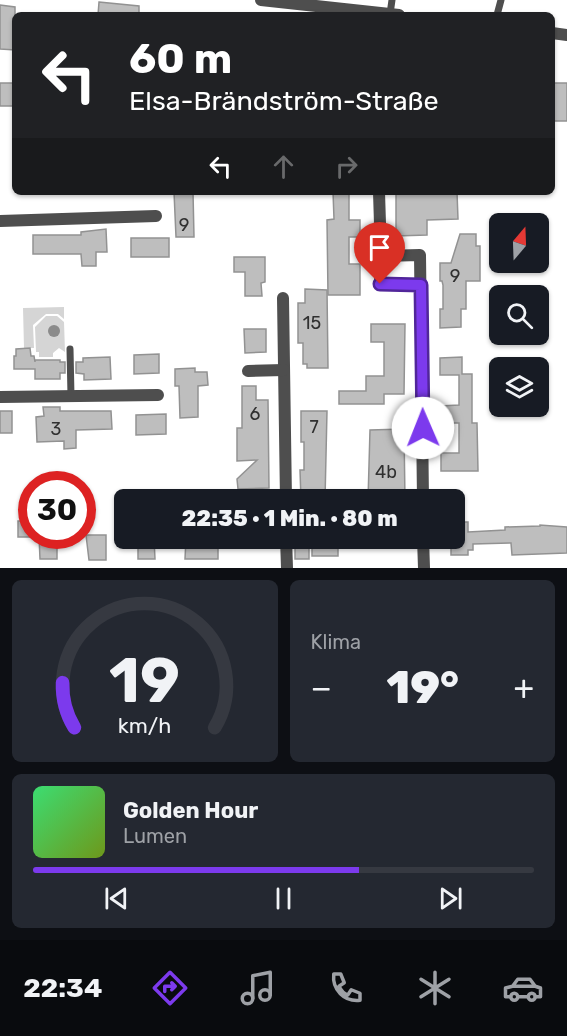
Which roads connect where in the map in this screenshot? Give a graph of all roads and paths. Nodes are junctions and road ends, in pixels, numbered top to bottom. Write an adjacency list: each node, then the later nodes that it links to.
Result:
1 (261, 0): 2 (street)
2 (284, 1): 3 (street)
3 (362, 12)
4 (379, 195): 7 (street)
5 (156, 216): 6 (street)
6 (0, 220)
7 (381, 256): 8 (street); 8 (street)
8 (421, 285): 17 (street)
9 (284, 298): 11 (street)
10 (70, 349): 14 (lane)
11 (284, 370): 12 (street); 16 (street)
12 (249, 371)
13 (158, 395): 14 (street)
14 (71, 396): 15 (street)
15 (0, 397)
16 (286, 489)
17 (423, 489)
18 (286, 549): 20 (street)
19 (423, 549): 21 (street)
20 (286, 568)
21 (424, 568)

